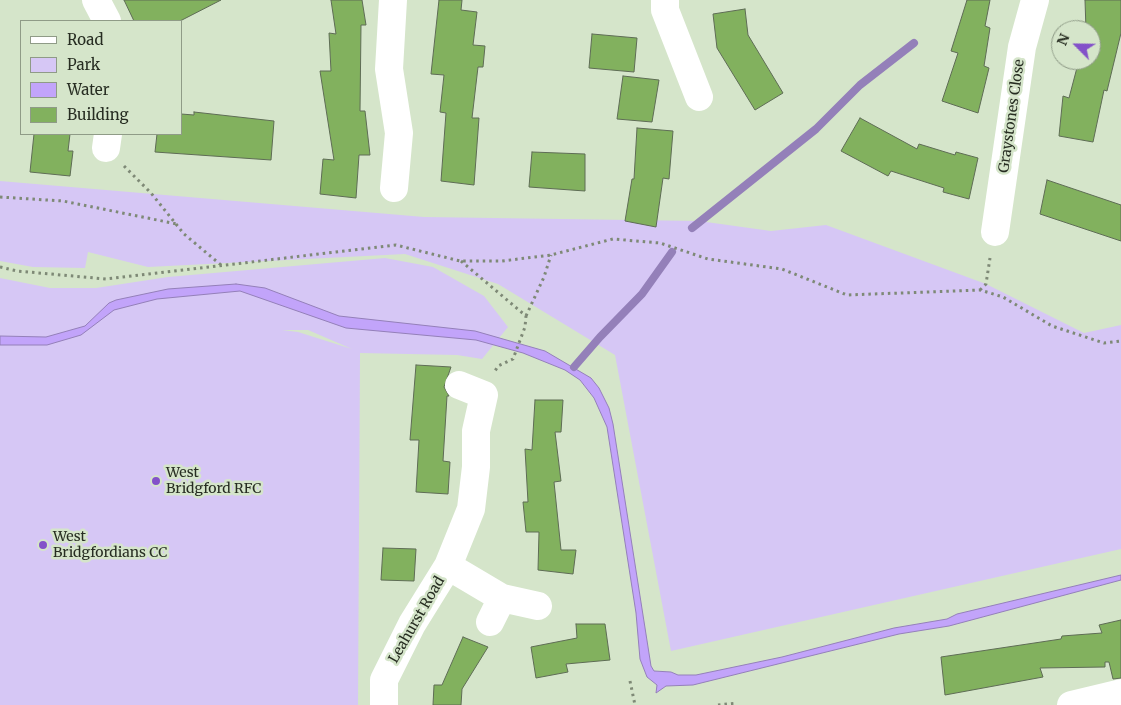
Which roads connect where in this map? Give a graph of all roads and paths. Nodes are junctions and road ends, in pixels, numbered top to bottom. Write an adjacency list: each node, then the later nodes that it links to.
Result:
1 (96, 0): 5 (street)
2 (393, 0): 8 (street)
3 (665, 0): 6 (street)
4 (1035, 0): 11 (street, Graystones Close)
5 (106, 20)
6 (699, 97)
7 (107, 141): 10 (path)
8 (394, 188)
9 (0, 198): 10 (path)
10 (177, 224): 14 (path)
11 (995, 232): 16 (path)
12 (551, 254): 13 (path); 16 (path); 17 (path)
13 (460, 261): 14 (path); 17 (path)
14 (222, 265): 15 (path)
15 (0, 267)
16 (980, 290): 18 (path)
17 (526, 316): 19 (path)
18 (1121, 341)
19 (513, 359)
20 (459, 385): 21 (street, Leahurst Road)
21 (448, 566): 22 (street, Leahurst Road); 28 (street, Leahurst Road)
22 (502, 598): 23 (street, Leahurst Road); 24 (street)
23 (538, 606)
24 (490, 622)
25 (630, 681): 29 (path)
26 (1121, 693): 31 (street)
27 (737, 703): 30 (path)
28 (384, 705)
29 (636, 705)
30 (718, 705)
31 (1071, 705)

